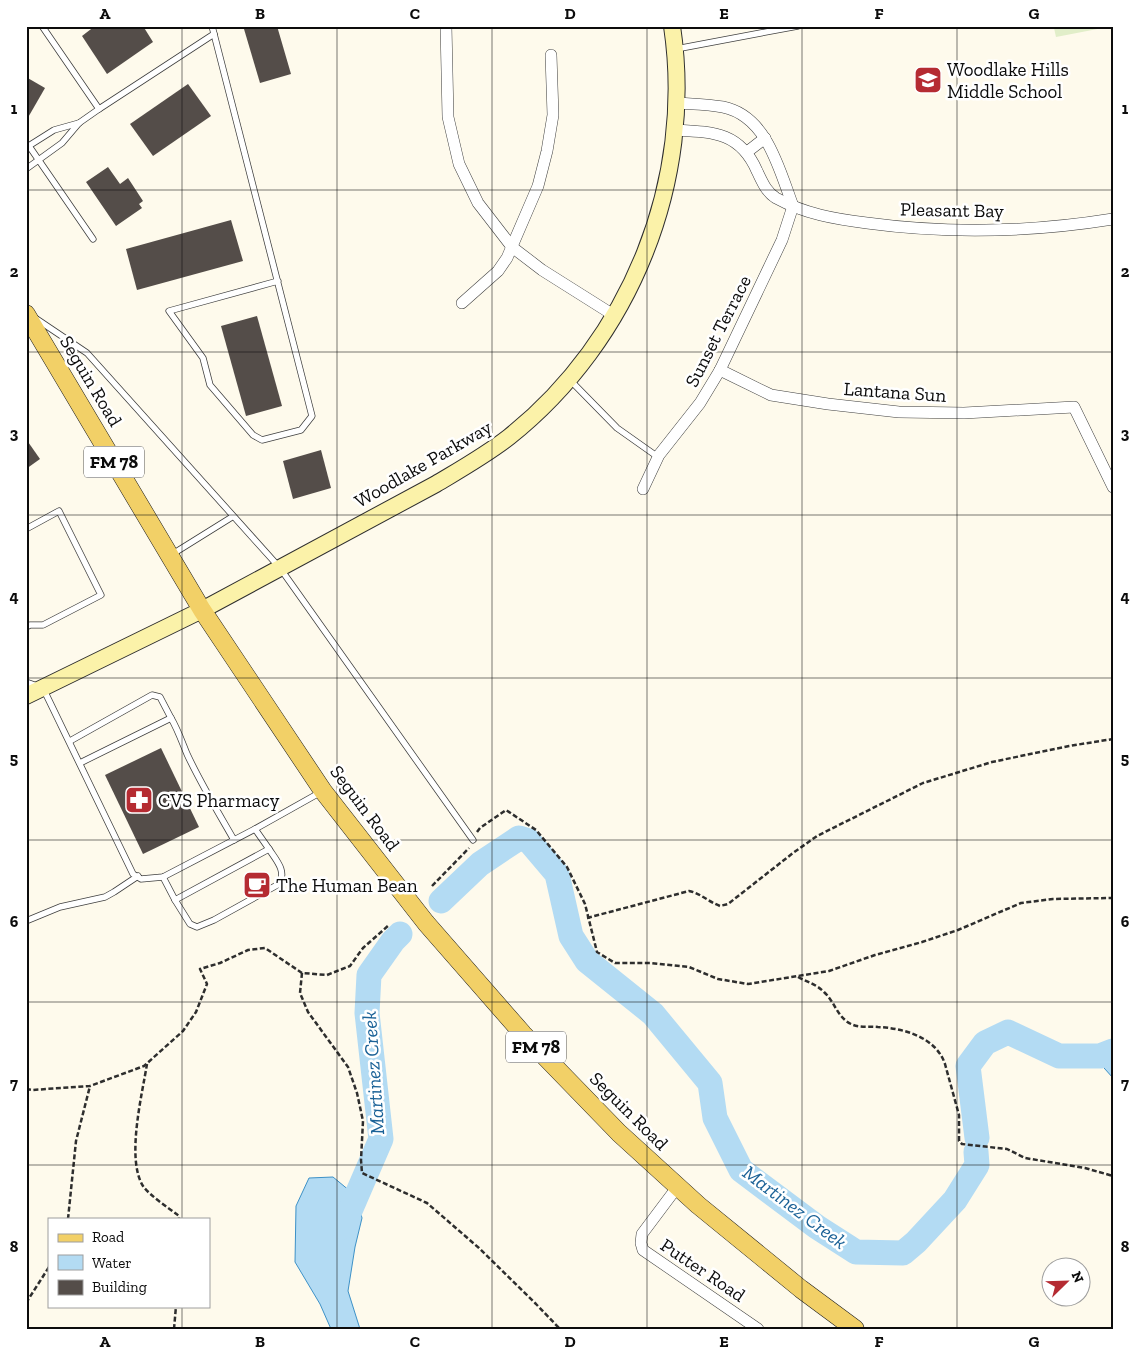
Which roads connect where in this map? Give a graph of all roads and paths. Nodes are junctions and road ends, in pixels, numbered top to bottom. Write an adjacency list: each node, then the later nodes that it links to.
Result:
1 (42, 26): 10 (lane)
2 (212, 26): 6 (lane)
3 (446, 26): 21 (street)
4 (672, 26): 7 (street, Woodlake Parkway)
5 (798, 26): 7 (lane)
6 (214, 34): 10 (lane); 22 (lane)
7 (676, 49): 9 (street, Woodlake Parkway)
8 (551, 55): 21 (street)
9 (677, 103): 12 (street, Woodlake Parkway); 13 (street)
10 (100, 109): 11 (lane)
11 (79, 123): 14 (lane); 16 (lane)
12 (676, 130): 15 (street, Pleasant Bay); 25 (street, Woodlake Parkway)
13 (765, 138): 15 (street); 18 (street)
14 (27, 147): 16 (lane)
15 (746, 152): 18 (street, Pleasant Bay)
16 (39, 160): 17 (lane); 20 (lane)
17 (26, 169)
18 (793, 206): 19 (street, Pleasant Bay); 26 (street, Sunset Terrace)
19 (1113, 219)
20 (93, 239)
21 (512, 247): 23 (street); 25 (street)
22 (278, 282): 22 (lane)
23 (462, 303)
24 (26, 313): 31 (lane); 33 (main road, Seguin Road / FM 78)
25 (615, 316): 27 (street, Woodlake Parkway)
26 (720, 370): 28 (street, Sunset Terrace); 29 (street, Lantana Sun)
27 (569, 379): 28 (lane); 34 (street, Woodlake Parkway)
28 (658, 457): 30 (street, Sunset Terrace)
29 (1113, 487)
30 (643, 489)
31 (232, 516): 33 (lane); 34 (lane)
32 (26, 529): 36 (lane)
33 (170, 556): 35 (main road, Seguin Road / FM 78)
34 (280, 568): 35 (street, Woodlake Parkway); 47 (lane)
35 (202, 610): 38 (street, Woodlake Parkway); 44 (main road, Seguin Road / FM 78)
36 (26, 627)
37 (26, 682): 38 (lane)
38 (43, 688): 39 (street, Woodlake Parkway); 42 (lane)
39 (26, 696)
40 (172, 718): 42 (lane); 43 (lane); 46 (lane)
41 (1113, 739): 54 (path)
42 (70, 741): 43 (lane)
43 (80, 762): 49 (lane)
44 (323, 791): 45 (lane); 63 (main road, Seguin Road / FM 78)
45 (255, 830): 46 (lane); 48 (lane)
46 (234, 840): 50 (lane)
47 (473, 840): 51 (path); 54 (path)
48 (269, 849): 53 (lane); 53 (lane)
49 (138, 876): 50 (lane); 55 (lane)
50 (162, 877): 53 (lane)
51 (432, 886)
52 (1113, 898): 58 (path)
53 (175, 900)
54 (587, 918): 58 (path)
55 (26, 921)
56 (389, 925): 57 (path)
57 (302, 973): 59 (path); 70 (path)
58 (797, 976): 62 (path)
59 (148, 1063): 60 (path); 65 (path)
60 (90, 1086): 61 (path); 64 (path)
61 (26, 1089)
62 (1113, 1176)
63 (678, 1186): 71 (street, Putter Road); 72 (main road, Seguin Road / FM 78)
64 (68, 1218)
65 (178, 1218)
66 (48, 1269): 67 (path)
67 (26, 1303)
68 (176, 1308): 69 (path)
69 (174, 1329)
70 (560, 1329)
71 (758, 1329)
72 (855, 1329)

